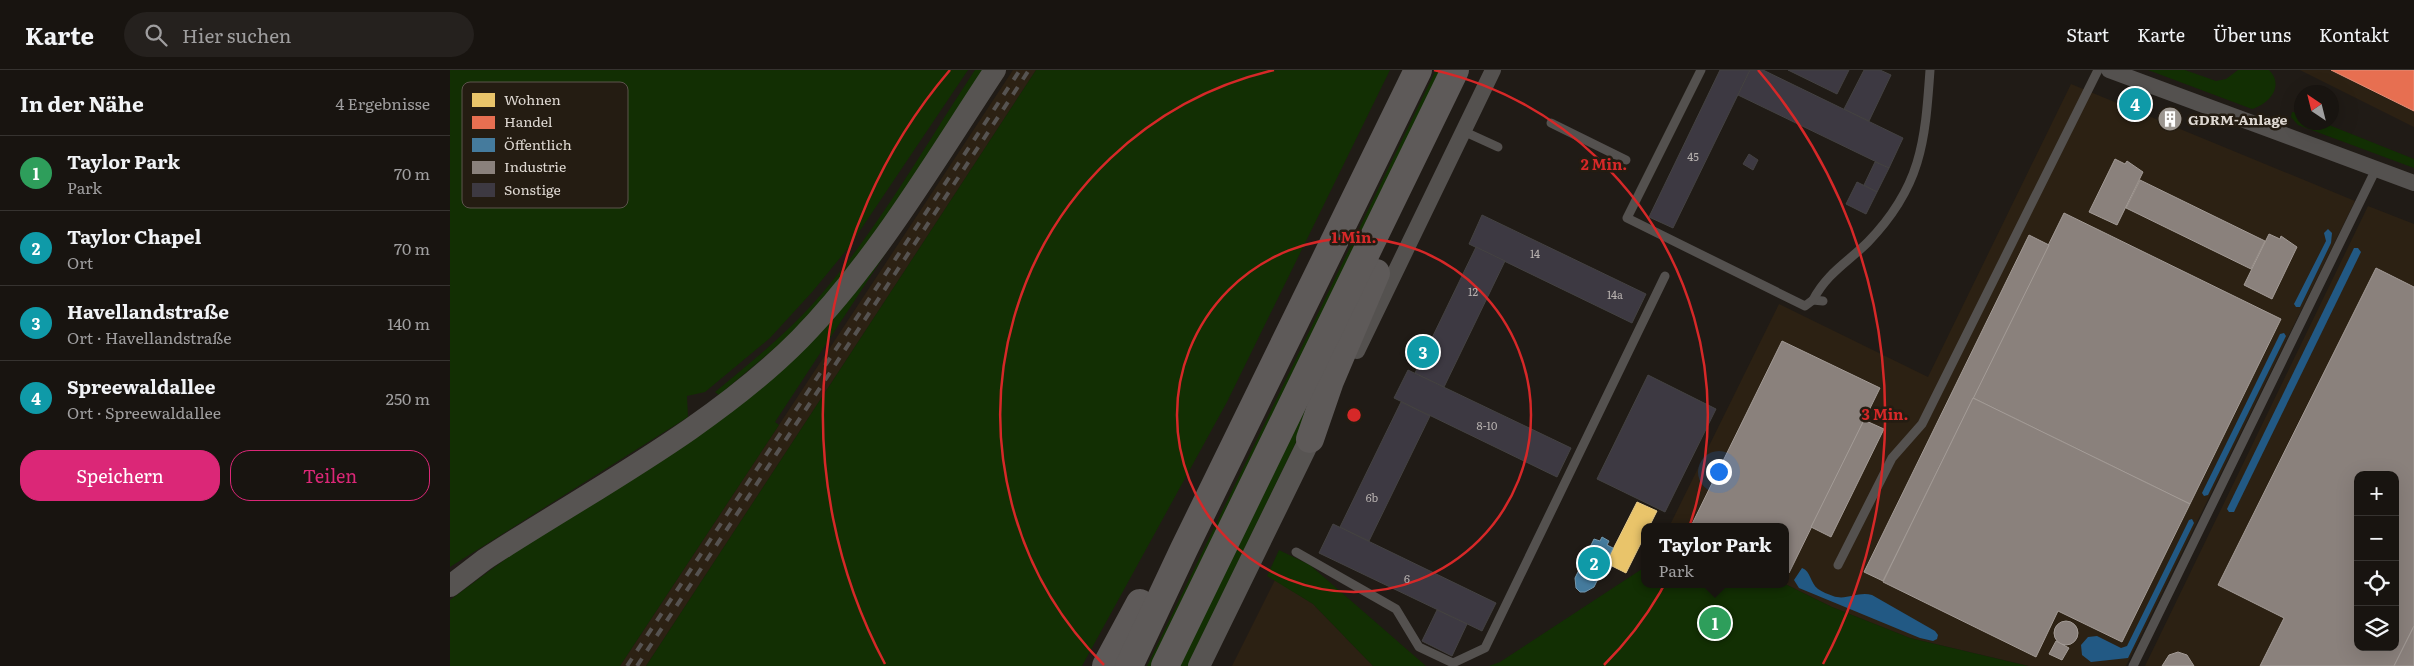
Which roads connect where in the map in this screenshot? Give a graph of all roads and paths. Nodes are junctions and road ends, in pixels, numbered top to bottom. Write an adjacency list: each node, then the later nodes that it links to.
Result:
1 (995, 70): 21 (main road)
2 (1418, 70): 18 (highway)
3 (1455, 70): 15 (highway)
4 (1493, 70): 10 (street)
5 (1701, 70): 6 (lane)
6 (1930, 70)
7 (2098, 70): 20 (lane)
8 (2109, 70): 13 (street)
9 (1551, 123): 12 (lane)
10 (1463, 131): 11 (lane); 17 (street)
11 (1498, 148)
12 (1626, 160)
13 (2376, 169): 14 (street); 26 (lane)
14 (2414, 183)
15 (1392, 201): 17 (highway); 24 (highway)
16 (1665, 276): 19 (lane)
17 (1310, 439): 25 (main road)
18 (1184, 550): 22 (highway); 23 (highway)
19 (1296, 552)
20 (1838, 565)
21 (450, 586)
22 (1106, 666)
23 (1130, 666)
24 (1165, 666)
25 (1199, 666)
26 (2132, 666)

